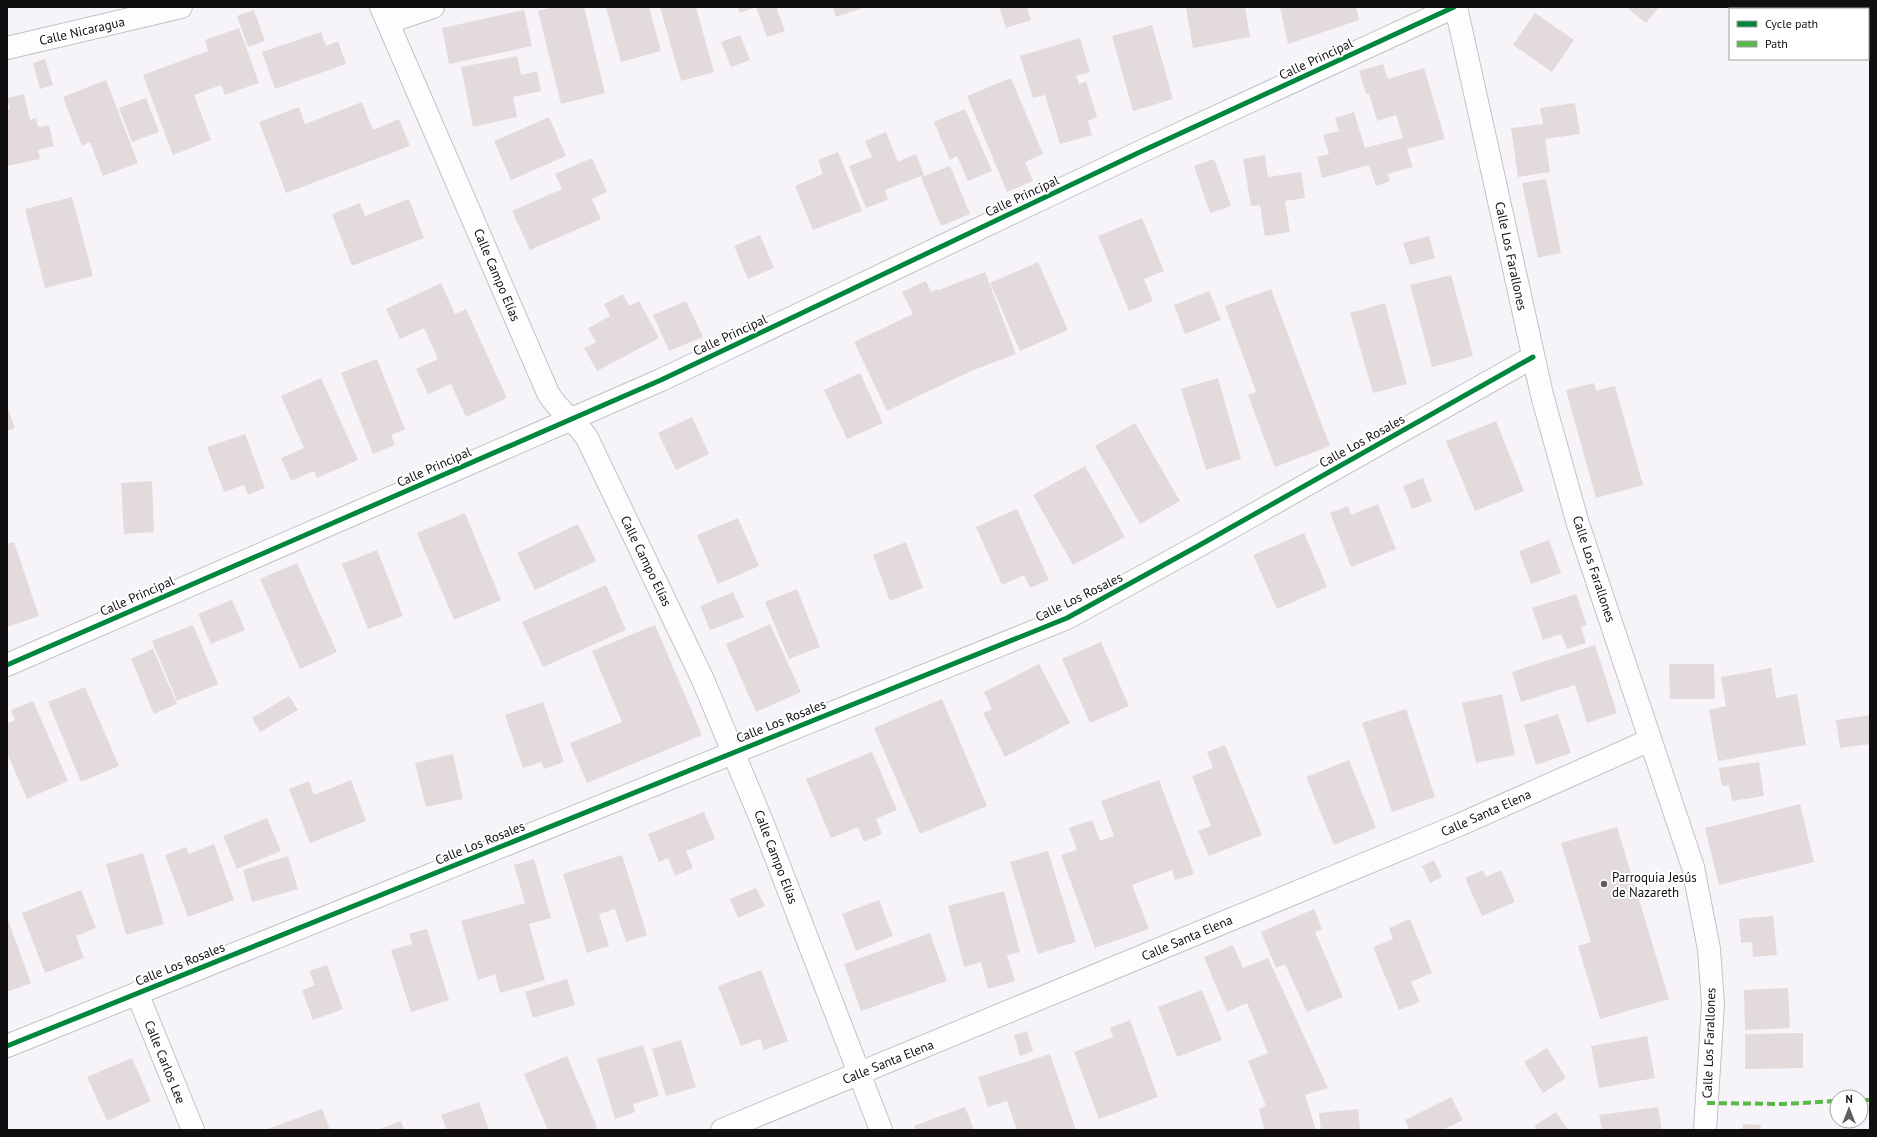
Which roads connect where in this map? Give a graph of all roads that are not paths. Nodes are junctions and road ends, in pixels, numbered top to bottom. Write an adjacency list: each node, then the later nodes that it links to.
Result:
1 (181, 7): 5 (street, Calle Nicaragua)
2 (433, 7): 4 (street)
3 (1455, 7): 6 (street, Calle Los Farallones); 7 (street, Calle Principal)
4 (384, 15): 7 (street, Calle Campo Elías)
5 (7, 48)
6 (1533, 357): 9 (street, Calle Los Farallones); 10 (street, Calle Los Rosales)
7 (571, 419): 8 (street, Calle Principal); 10 (street, Calle Campo Elías)
8 (7, 665)
9 (1650, 740): 13 (street, Calle Santa Elena); 17 (street, Calle Los Farallones)
10 (734, 752): 11 (street, Calle Los Rosales); 13 (street, Calle Campo Elías)
11 (137, 993): 12 (street, Calle Los Rosales); 14 (street, Calle Carlos Lee)
12 (7, 1046)
13 (860, 1074): 15 (street, Calle Santa Elena); 16 (street, Calle Campo Elías)
14 (193, 1130)
15 (722, 1130)
16 (881, 1130)
17 (1705, 1130)

